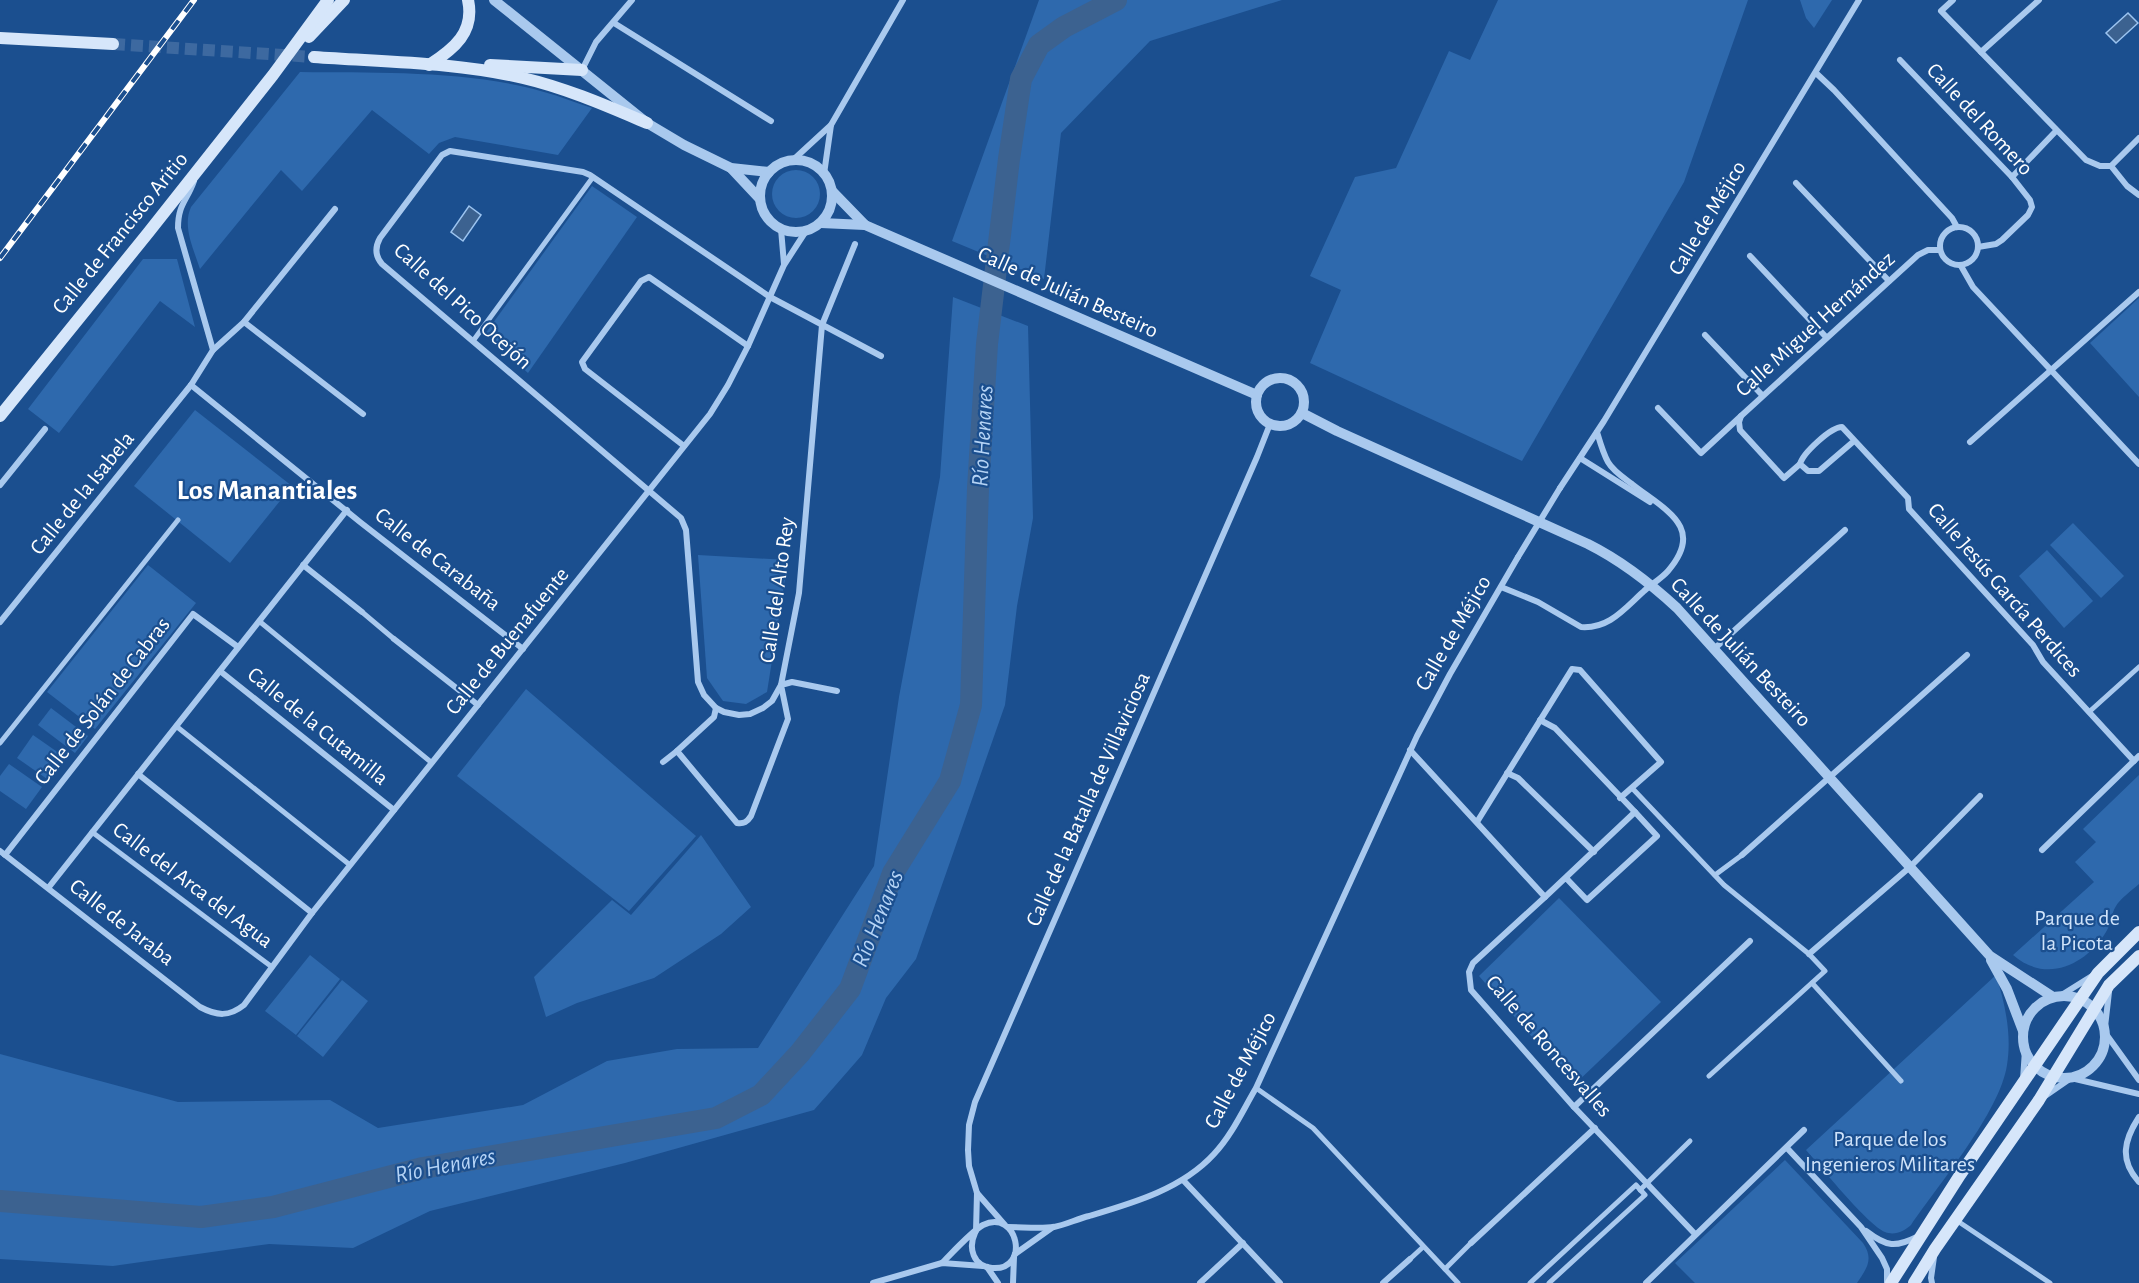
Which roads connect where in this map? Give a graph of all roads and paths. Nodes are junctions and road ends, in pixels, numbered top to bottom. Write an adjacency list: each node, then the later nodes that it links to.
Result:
1 (328, 0): 19 (main road, Calle de Francisco Aritio)
2 (344, 0): 19 (main road, Calle de Francisco Aritio)
3 (468, 0): 16 (main road)
4 (494, 0): 17 (street)
5 (632, 0): 10 (street)
6 (903, 0): 22 (street)
7 (1859, 0): 18 (street, Calle de Méjico)
8 (1953, 0): 13 (street)
9 (2038, 0): 13 (street)
10 (614, 23): 17 (street); 20 (street)
11 (0, 38): 12 (main road)
12 (113, 45)
13 (1981, 52): 23 (street)
14 (314, 57): 16 (main road)
15 (1900, 60): 32 (street, Calle del Romero)
16 (429, 65): 17 (main road); 21 (main road)
17 (582, 70): 21 (street)
18 (1816, 73): 40 (street); 71 (street, Calle de Méjico)
19 (273, 75): 28 (main road, Calle de Francisco Aritio)
20 (771, 121)
21 (647, 123): 27 (street)
22 (831, 125): 25 (street); 30 (street)
23 (2056, 131): 26 (street); 32 (street)
24 (2139, 138): 26 (street)
25 (793, 160): 29 (street); 30 (street)
26 (2111, 166): 35 (street)
27 (731, 168): 29 (street); 36 (street)
28 (198, 169): 58 (street); 67 (main road, Calle de Francisco Aritio)
29 (769, 172): 36 (street)
30 (824, 174): 34 (street)
31 (593, 177): 51 (street, Calle del Pico Ocejón); 56 (street); 56 (street, Calle del Pico Ocejón)
32 (2012, 177): 44 (street, Calle del Romero)
33 (1796, 183): 49 (street)
34 (832, 191): 38 (street); 39 (street, Calle de Julián Besteiro)
35 (2139, 195)
36 (760, 199): 41 (street)
37 (335, 210): 52 (street, Calle de la Isabela)
38 (821, 223): 39 (street, Calle de Julián Besteiro); 42 (street)
39 (865, 225): 62 (street, Calle de Julián Besteiro)
40 (1957, 227): 44 (street); 45 (street)
41 (781, 229): 42 (street); 47 (street, Calle de Buenafuente)
42 (806, 231): 47 (street, Calle de Buenafuente)
43 (855, 244): 53 (street, Calle del Alto Rey)
44 (1978, 246): 48 (street)
45 (1940, 250): 48 (street); 49 (street, Calle Miguel Hernández)
46 (1750, 256): 55 (street)
47 (784, 265): 51 (street, Calle de Buenafuente)
48 (1961, 266): 60 (street)
49 (1889, 280): 55 (street, Calle Miguel Hernández)
50 (2139, 292): 60 (street)
51 (770, 297): 53 (street, Calle del Pico Ocejón); 57 (street, Calle de Buenafuente)
52 (244, 322): 58 (street, Calle de la Isabela); 66 (street)
53 (822, 325): 59 (street, Calle del Pico Ocejón); 97 (street, Calle del Alto Rey)
54 (1705, 335): 63 (street)
55 (1826, 337): 63 (street, Calle Miguel Hernández)
56 (472, 341): 79 (street, Calle del Pico Ocejón)
57 (748, 346): 74 (street, Calle de Buenafuente); 74 (street)
58 (213, 350): 61 (street, Calle de la Isabela)
59 (881, 356)
60 (2052, 370): 73 (street); 77 (street)
61 (191, 385): 80 (street, Calle de Carabaña); 89 (street, Calle de la Isabela)
62 (1257, 395): 65 (street); 69 (street)
63 (1762, 395): 68 (street, Calle Miguel Hernández)
64 (1658, 408): 68 (street)
65 (1302, 413): 69 (street); 85 (street, Calle de Julián Besteiro)
66 (363, 414)
67 (0, 416)
68 (1741, 416): 76 (street, Calle Miguel Hernández)
69 (1270, 424): 167 (street, Calle de la Batalla de Villaviciosa)
70 (45, 429): 78 (street)
71 (1597, 432): 75 (street, Calle de Méjico); 81 (street)
72 (1854, 441): 76 (street); 76 (street, Calle Jesús García Perdices); 101 (street, Calle Jesús García Perdices)
73 (1970, 442)
74 (684, 446): 79 (street, Calle de Buenafuente)
75 (1580, 458): 81 (street); 86 (street, Calle de Méjico, bridge)
76 (1800, 464)
77 (2139, 464)
78 (0, 485)
79 (649, 491): 92 (street, Calle de Buenafuente); 100 (street)
80 (346, 510): 84 (street); 92 (street, Calle de Carabaña)
81 (1666, 511): 85 (street)
82 (178, 520): 104 (street)
83 (1845, 530): 93 (street)
84 (303, 565): 87 (street); 88 (street)
85 (1651, 584): 86 (street); 93 (street, Calle de Julián Besteiro)
86 (1501, 587): 105 (street, Calle de Méjico)
87 (362, 612): 90 (street)
88 (259, 621): 91 (street); 109 (street)
89 (0, 622)
90 (394, 639): 99 (street)
91 (238, 647): 96 (street); 122 (street, Calle de Solán de Cabras)
92 (523, 649): 99 (street, Calle de Buenafuente)
93 (1714, 649): 112 (street, Calle de Julián Besteiro)
94 (1967, 655): 112 (street)
95 (2139, 667): 101 (street)
96 (220, 671): 103 (street); 116 (street, Calle de la Cutamilla)
97 (781, 685): 98 (street); 100 (street, Calle del Alto Rey); 106 (street)
98 (837, 691)
99 (478, 705): 109 (street, Calle de Buenafuente)
100 (716, 708): 106 (street)
101 (2090, 712): 107 (street, Calle Jesús García Perdices)
102 (1540, 720): 110 (street); 113 (street); 115 (street)
103 (176, 726): 111 (street); 124 (street)
104 (0, 743)
105 (1410, 750): 118 (street); 154 (street, Calle de Méjico)
106 (676, 751): 108 (street)
107 (2137, 758): 120 (street)
108 (663, 762)
109 (432, 763): 116 (street, Calle de Buenafuente)
110 (1507, 773): 118 (street); 121 (street)
111 (138, 774): 119 (street); 130 (street)
112 (1830, 778): 123 (street); 125 (street, Calle de Julián Besteiro)
113 (1632, 788): 115 (street); 126 (street)
114 (1980, 796): 125 (street)
115 (1620, 798): 117 (street)
116 (394, 810): 124 (street, Calle de Buenafuente)
117 (1635, 812): 121 (street); 127 (street)
118 (1477, 822): 129 (street)
119 (92, 832): 128 (street); 136 (street, Calle del Arca del Agua)
120 (2042, 850)
121 (1594, 852): 127 (street)
122 (3, 853): 128 (street, Calle de Jaraba)
123 (1742, 855): 126 (street)
124 (350, 865): 130 (street, Calle de Buenafuente)
125 (1910, 867): 133 (street); 134 (street, Calle de Julián Besteiro)
126 (1714, 875): 133 (street)
127 (1566, 878): 129 (street)
128 (49, 887): 143 (street, Calle de Jaraba)
129 (1545, 897): 157 (street, Calle de Roncesvalles)
130 (312, 913): 136 (street, Calle de Buenafuente)
131 (2139, 932): 137 (main road)
132 (1750, 941): 157 (street)
133 (1809, 954): 138 (street)
134 (1990, 956): 140 (street, Calle de Julián Besteiro); 144 (street, Calle de Julián Besteiro)
135 (2139, 956): 139 (main road)
136 (273, 967): 143 (street, Calle de Buenafuente)
137 (2098, 973): 140 (street); 141 (main road)
138 (1812, 983): 148 (street); 152 (street)
139 (2109, 985): 142 (main road); 145 (street)
140 (2056, 996): 141 (street); 144 (street)
141 (2080, 999): 142 (street); 147 (main road)
142 (2096, 1009): 145 (street); 149 (main road)
143 (225, 1015)
144 (2023, 1030): 146 (street, Calle de Julián Besteiro)
145 (2105, 1030): 150 (street); 151 (street)
146 (2025, 1050): 147 (street); 153 (street)
147 (2034, 1066): 149 (street); 153 (main road)
148 (1709, 1076)
149 (2052, 1077): 150 (street); 156 (main road)
150 (2071, 1078): 155 (street); 156 (street)
151 (2139, 1080)
152 (1901, 1081)
153 (2023, 1083): 173 (main road)
154 (1256, 1088): 163 (street, Calle de Méjico); 177 (street)
155 (2139, 1094)
156 (2039, 1100): 168 (main road)
157 (1574, 1107): 159 (street, Calle de Roncesvalles)
158 (2139, 1117): 164 (street)
159 (1595, 1128): 165 (street, Calle de Roncesvalles); 176 (street)
160 (1804, 1130): 162 (street)
161 (1690, 1141): 165 (street)
162 (1787, 1148): 171 (street); 174 (street)
163 (1183, 1180): 170 (street, Calle de Méjico); 175 (street)
164 (2139, 1182)
165 (1648, 1183): 166 (street); 174 (street, Calle de Roncesvalles)
166 (1640, 1190): 191 (street); 192 (street)
167 (977, 1193): 169 (street, Calle de la Batalla de Villaviciosa); 172 (street, Calle de la Batalla de Villaviciosa)
168 (1956, 1220): 178 (main road); 197 (street)
169 (1006, 1226): 170 (street, Calle de Méjico); 172 (street); 179 (street)
170 (1053, 1227): 179 (street, Calle de Méjico)
171 (1861, 1227): 173 (street); 194 (street)
172 (975, 1232): 181 (street); 182 (street)
173 (1925, 1233): 194 (main road)
174 (1695, 1234): 193 (street)
175 (1243, 1243): 187 (street); 188 (street)
176 (1471, 1243): 183 (street)
177 (1423, 1247): 180 (street); 183 (street)
178 (1935, 1249): 195 (main road); 196 (street)
179 (1014, 1256): 182 (street); 186 (street)
180 (1410, 1258): 189 (street)
181 (942, 1263): 182 (street); 184 (street)
182 (985, 1266): 185 (street)
183 (1445, 1269): 190 (street)
184 (873, 1283)
185 (998, 1283)
186 (1013, 1283)
187 (1200, 1283)
188 (1280, 1283)
189 (1383, 1283)
190 (1458, 1283)
191 (1530, 1283)
192 (1549, 1283)
193 (1646, 1283)
194 (1889, 1283)
195 (1914, 1283)
196 (1932, 1283)
197 (2050, 1283)

